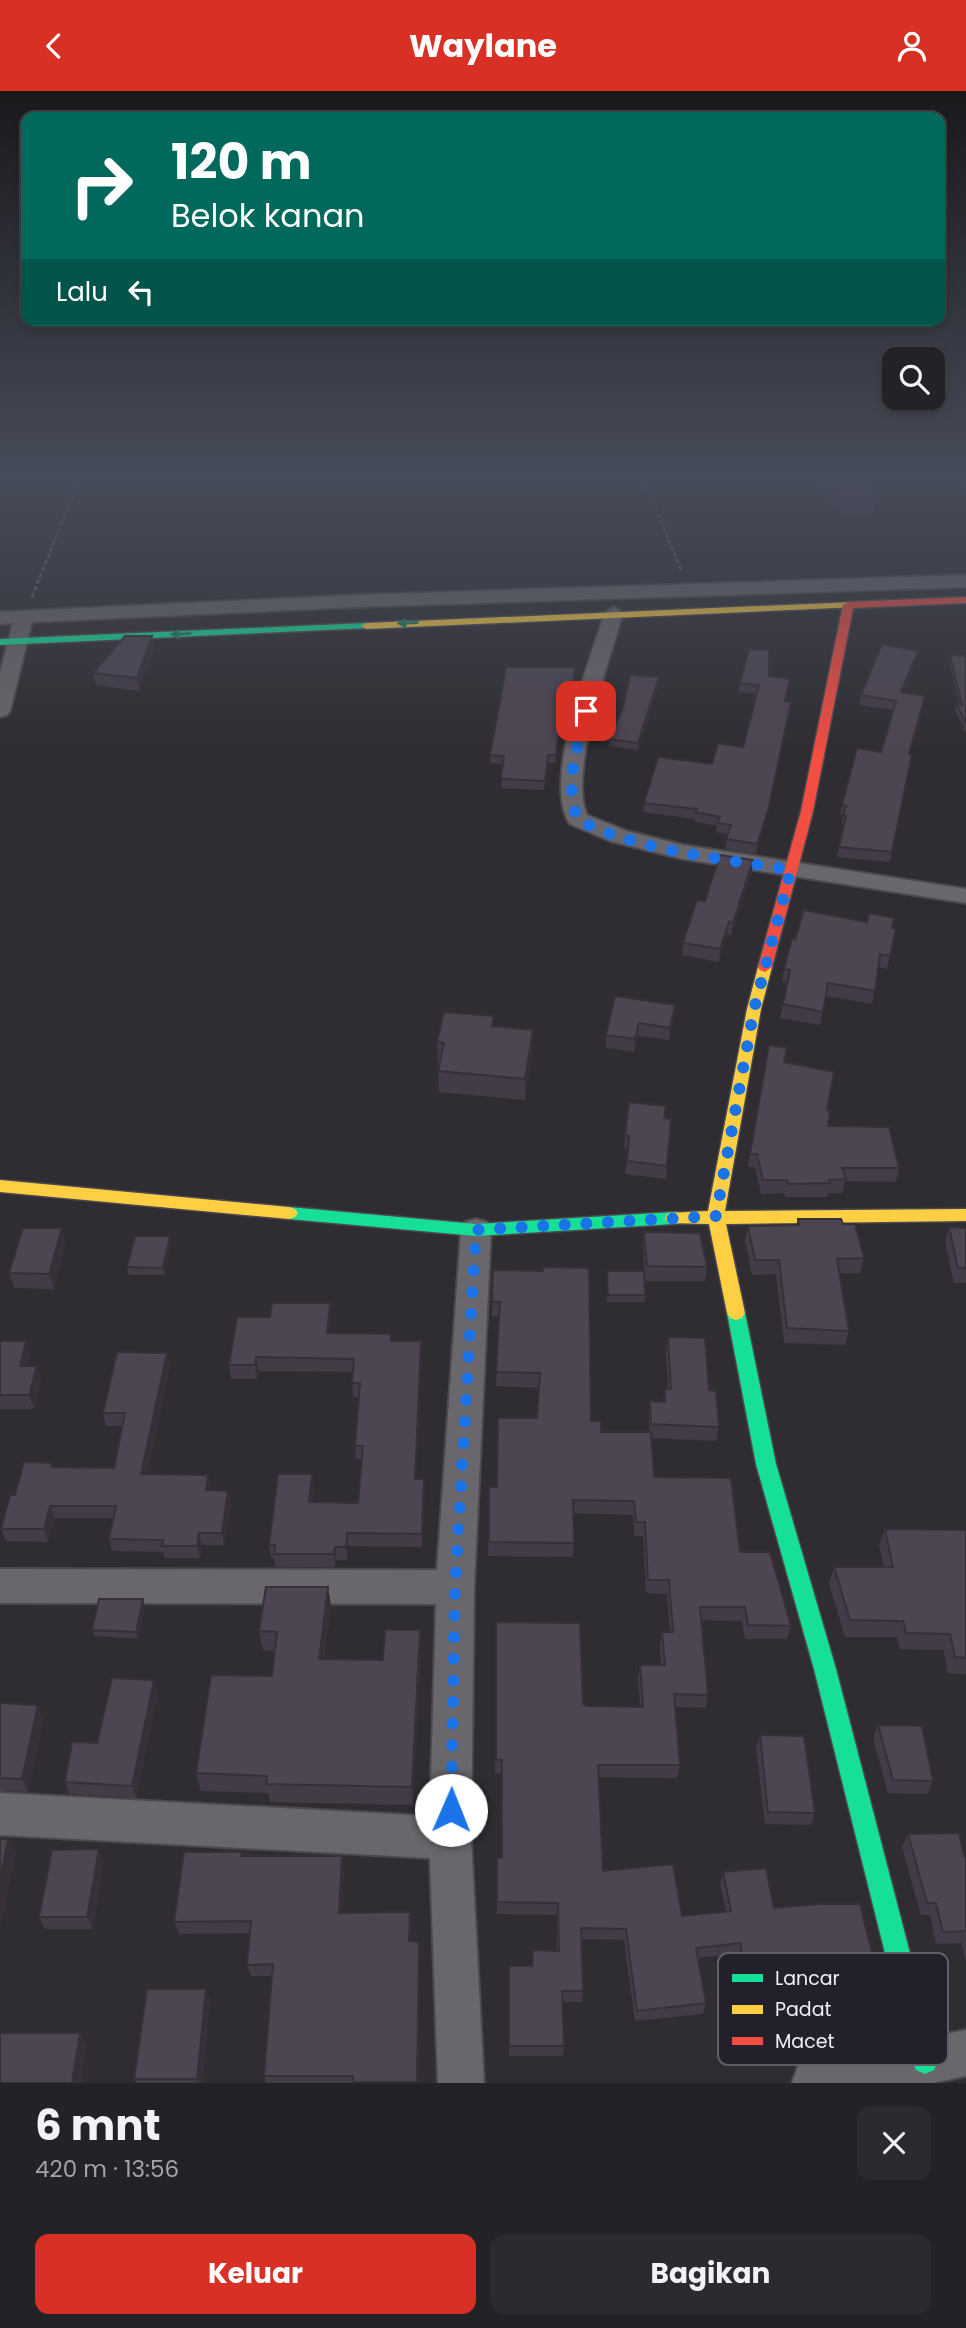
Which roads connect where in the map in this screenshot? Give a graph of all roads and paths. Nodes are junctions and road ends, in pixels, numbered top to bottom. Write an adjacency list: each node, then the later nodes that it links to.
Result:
1 (44, 568): 8 (path)
2 (681, 568): 3 (path)
3 (690, 590): 4 (street); 8 (street)
4 (965, 596): 5 (street)
5 (848, 605): 6 (street); 11 (street)
6 (614, 613): 9 (street, one-way to 9); 11 (street)
7 (0, 618): 8 (street)
8 (24, 618): 9 (street)
9 (10, 641): 10 (street)
10 (0, 711)
11 (791, 870): 12 (street); 15 (street)
12 (966, 895)
13 (0, 1186): 16 (street)
14 (966, 1215): 15 (street)
15 (716, 1216): 16 (street); 21 (street)
16 (476, 1230): 18 (street)
17 (0, 1586): 18 (street)
18 (455, 1587): 20 (street)
19 (0, 1814): 20 (street)
20 (450, 1838): 23 (street)
21 (914, 1953)
22 (906, 2065): 24 (street)
23 (461, 2083)
24 (815, 2083)

